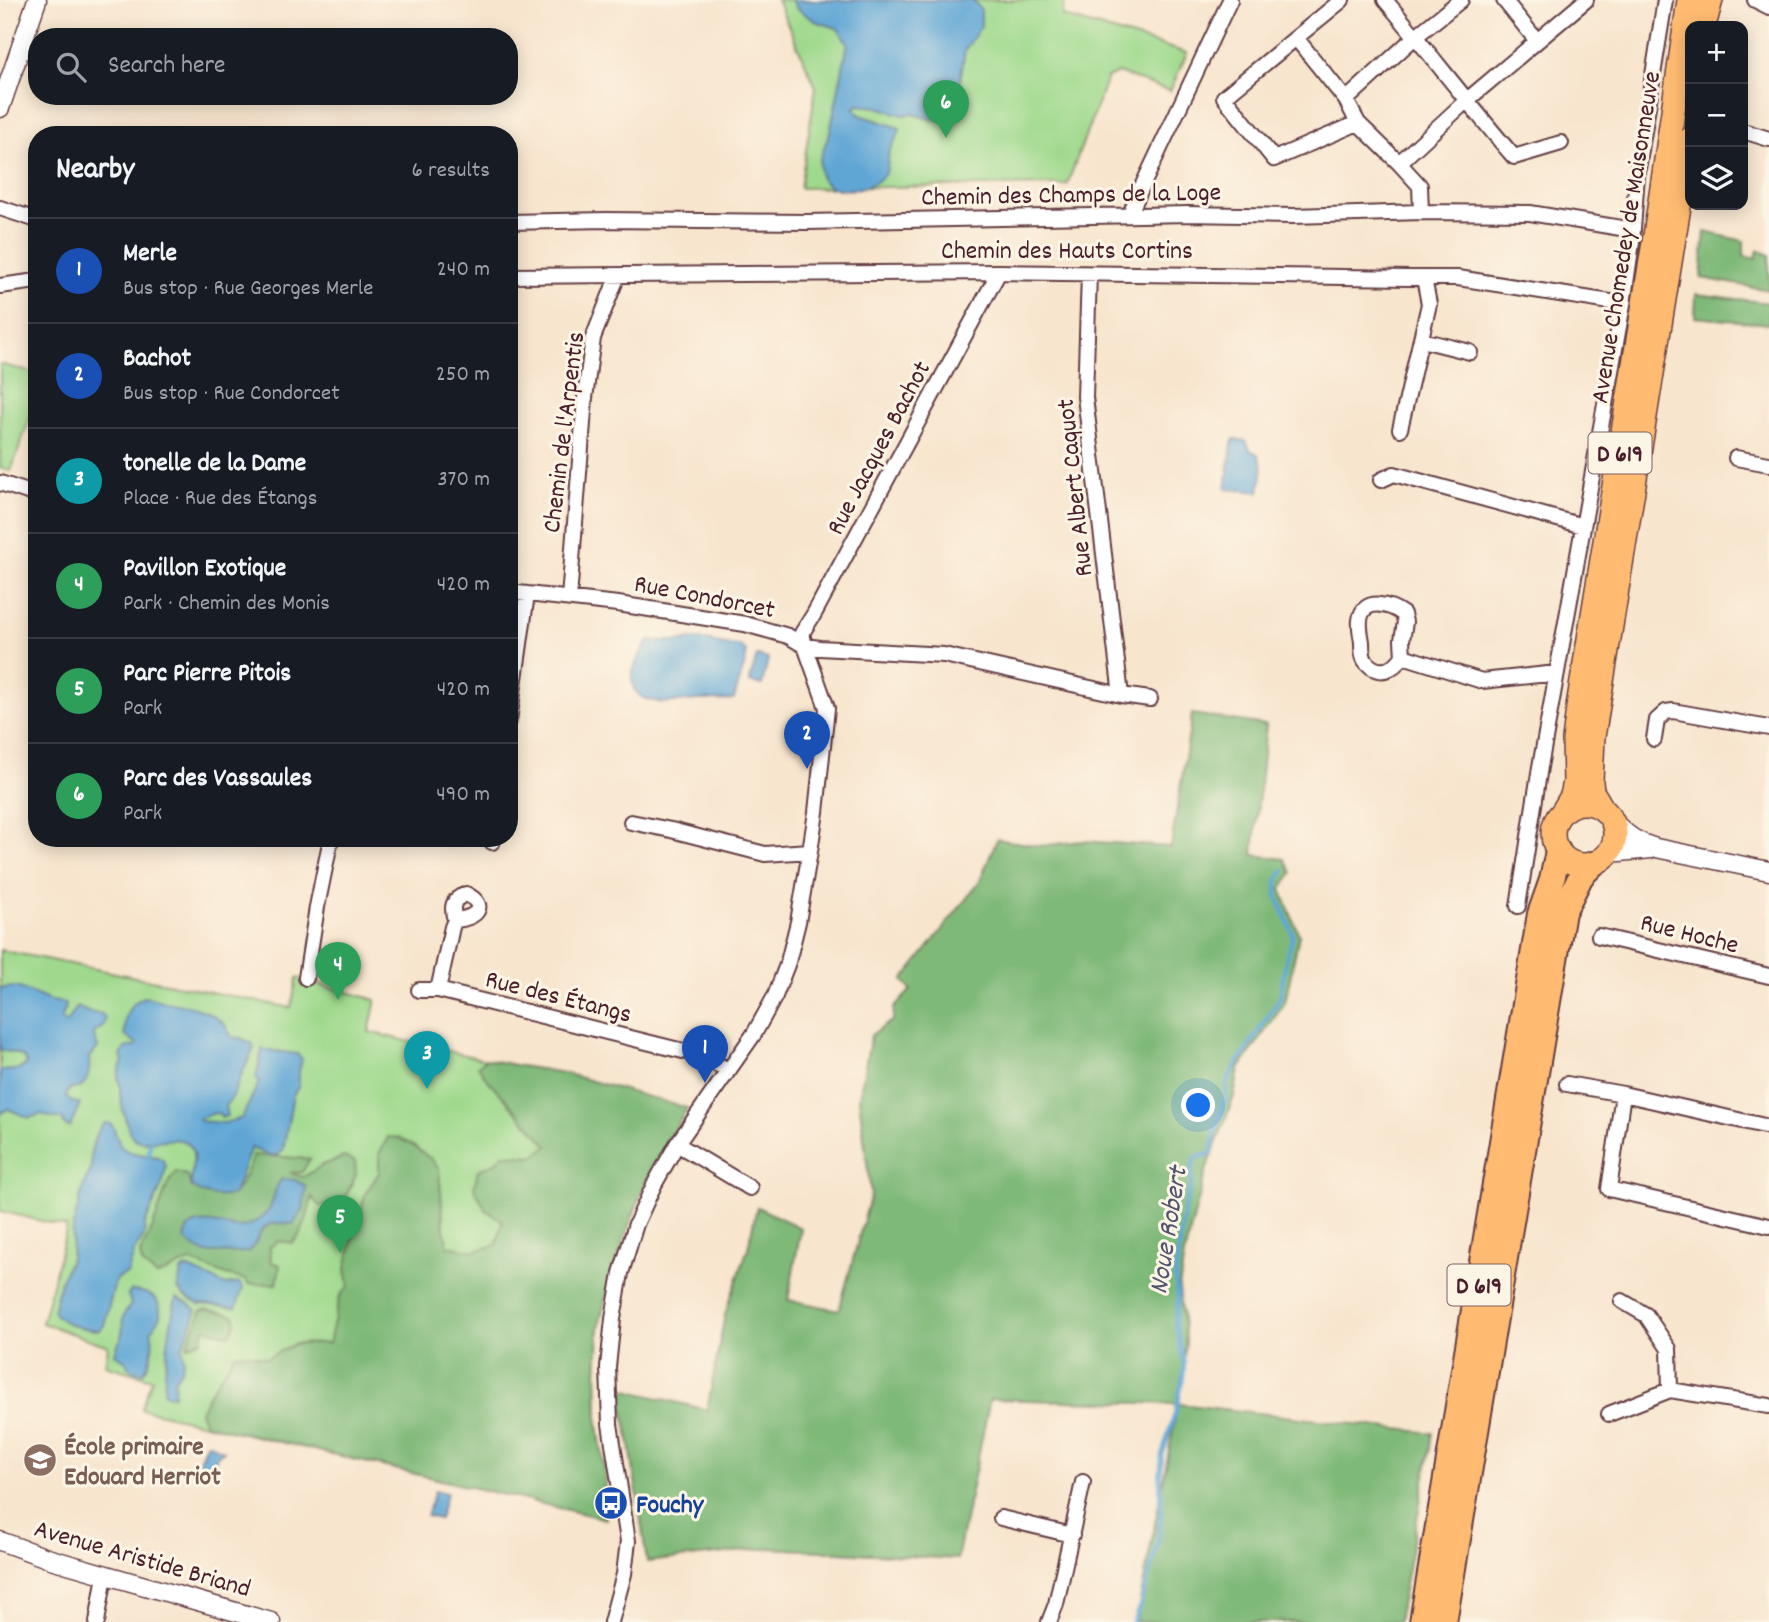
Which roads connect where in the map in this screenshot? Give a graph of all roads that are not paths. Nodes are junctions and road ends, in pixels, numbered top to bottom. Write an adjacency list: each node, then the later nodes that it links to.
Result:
1 (37, 0): 19 (street)
2 (1230, 0): 28 (street)
3 (1342, 0): 15 (street)
4 (1385, 0): 14 (street)
5 (1461, 0): 14 (street)
6 (1504, 0): 16 (street)
7 (1586, 0): 16 (street)
8 (1665, 0): 31 (street, Avenue Chomedey de Maisonneuve)
9 (1689, 0): 60 (main road, Avenue Chomedey de Maisonneuve / D 619)
10 (1710, 0): 13 (main road)
11 (1755, 0): 12 (street)
12 (1769, 7)
13 (1705, 21)
14 (1416, 36): 17 (street); 18 (street)
15 (1296, 38): 17 (street); 20 (street)
16 (1537, 41): 18 (street)
17 (1346, 100): 20 (street)
18 (1466, 101): 23 (street); 25 (street)
19 (0, 108)
20 (1358, 122): 25 (street)
21 (1748, 133): 22 (street)
22 (1769, 139)
23 (1561, 143)
24 (1689, 147): 61 (main road, D 619)
25 (1399, 163): 27 (street)
26 (0, 208): 29 (street)
27 (1421, 212): 28 (street, Chemin des Champs de la Loge); 31 (street, Chemin des Champs de la Loge)
28 (1133, 215): 30 (street, Chemin des Champs de la Loge)
29 (28, 217)
30 (518, 222)
31 (1633, 230): 39 (street, Avenue Chomedey de Maisonneuve)
32 (999, 272): 33 (street, Chemin des Hauts Cortins); 34 (street, Chemin des Hauts Cortins); 52 (street, Rue Jacques Bachot)
33 (1089, 274): 36 (street, Chemin des Hauts Cortins); 56 (street, Rue Albert Caquot)
34 (618, 275): 35 (street, Chemin des Hauts Cortins); 51 (street, Chemin de l'Arpentis)
35 (518, 276)
36 (1424, 278): 39 (street, Chemin des Hauts Cortins); 40 (street)
37 (28, 282): 38 (street)
38 (0, 286)
39 (1623, 303): 48 (street, Avenue Chomedey de Maisonneuve)
40 (1422, 340): 41 (street); 42 (street)
41 (1470, 352)
42 (1400, 429)
43 (1736, 458): 44 (street)
44 (1769, 464)
45 (1381, 480): 48 (street)
46 (0, 483): 47 (street)
47 (28, 492)
48 (1583, 526): 55 (street, Avenue Chomedey de Maisonneuve)
49 (518, 593): 50 (street, Rue Condorcet)
50 (527, 594): 51 (street, Rue Condorcet); 54 (street)
51 (569, 598): 52 (street, Rue Condorcet)
52 (805, 646): 56 (street); 65 (street, Rue Condorcet)
53 (1403, 656): 53 (street); 55 (street)
54 (518, 658)
55 (1557, 673): 69 (street, Avenue Chomedey de Maisonneuve)
56 (1121, 695): 57 (street)
57 (1150, 699)
58 (1769, 728): 59 (street)
59 (1654, 739)
60 (1563, 811): 61 (main road); 66 (main road)
61 (1607, 814): 64 (street); 67 (main road)
62 (631, 822): 65 (street)
63 (329, 847): 73 (street)
64 (1656, 848): 67 (street); 68 (street)
65 (810, 851): 76 (street, Rue Condorcet)
66 (1558, 851): 67 (main road); 96 (highway, D 619)
67 (1601, 859): 97 (highway, D 619)
68 (1769, 871)
69 (1518, 906)
70 (454, 923): 75 (street)
71 (1599, 936): 72 (street, Rue Hoche)
72 (1769, 976)
73 (306, 978)
74 (419, 990): 75 (street, Rue des Étangs)
75 (438, 990): 76 (street, Rue des Étangs)
76 (729, 1070): 80 (street, Rue Condorcet)
77 (1567, 1084): 78 (street)
78 (1623, 1094): 79 (street); 82 (street)
79 (1769, 1127)
80 (677, 1144): 81 (street); 94 (street, Rue Condorcet)
81 (750, 1188)
82 (1769, 1226)
83 (1622, 1301): 84 (street)
84 (1670, 1390): 85 (street); 86 (street)
85 (1769, 1406)
86 (1609, 1414)
87 (1083, 1482): 89 (street)
88 (1001, 1518): 89 (street)
89 (1072, 1535): 95 (street)
90 (0, 1541): 91 (street, Avenue Aristide Briand)
91 (105, 1575): 92 (street); 93 (street, Avenue Aristide Briand)
92 (97, 1622)
93 (271, 1622)
94 (611, 1622)
95 (1049, 1622)
96 (1422, 1622)
97 (1444, 1622)

